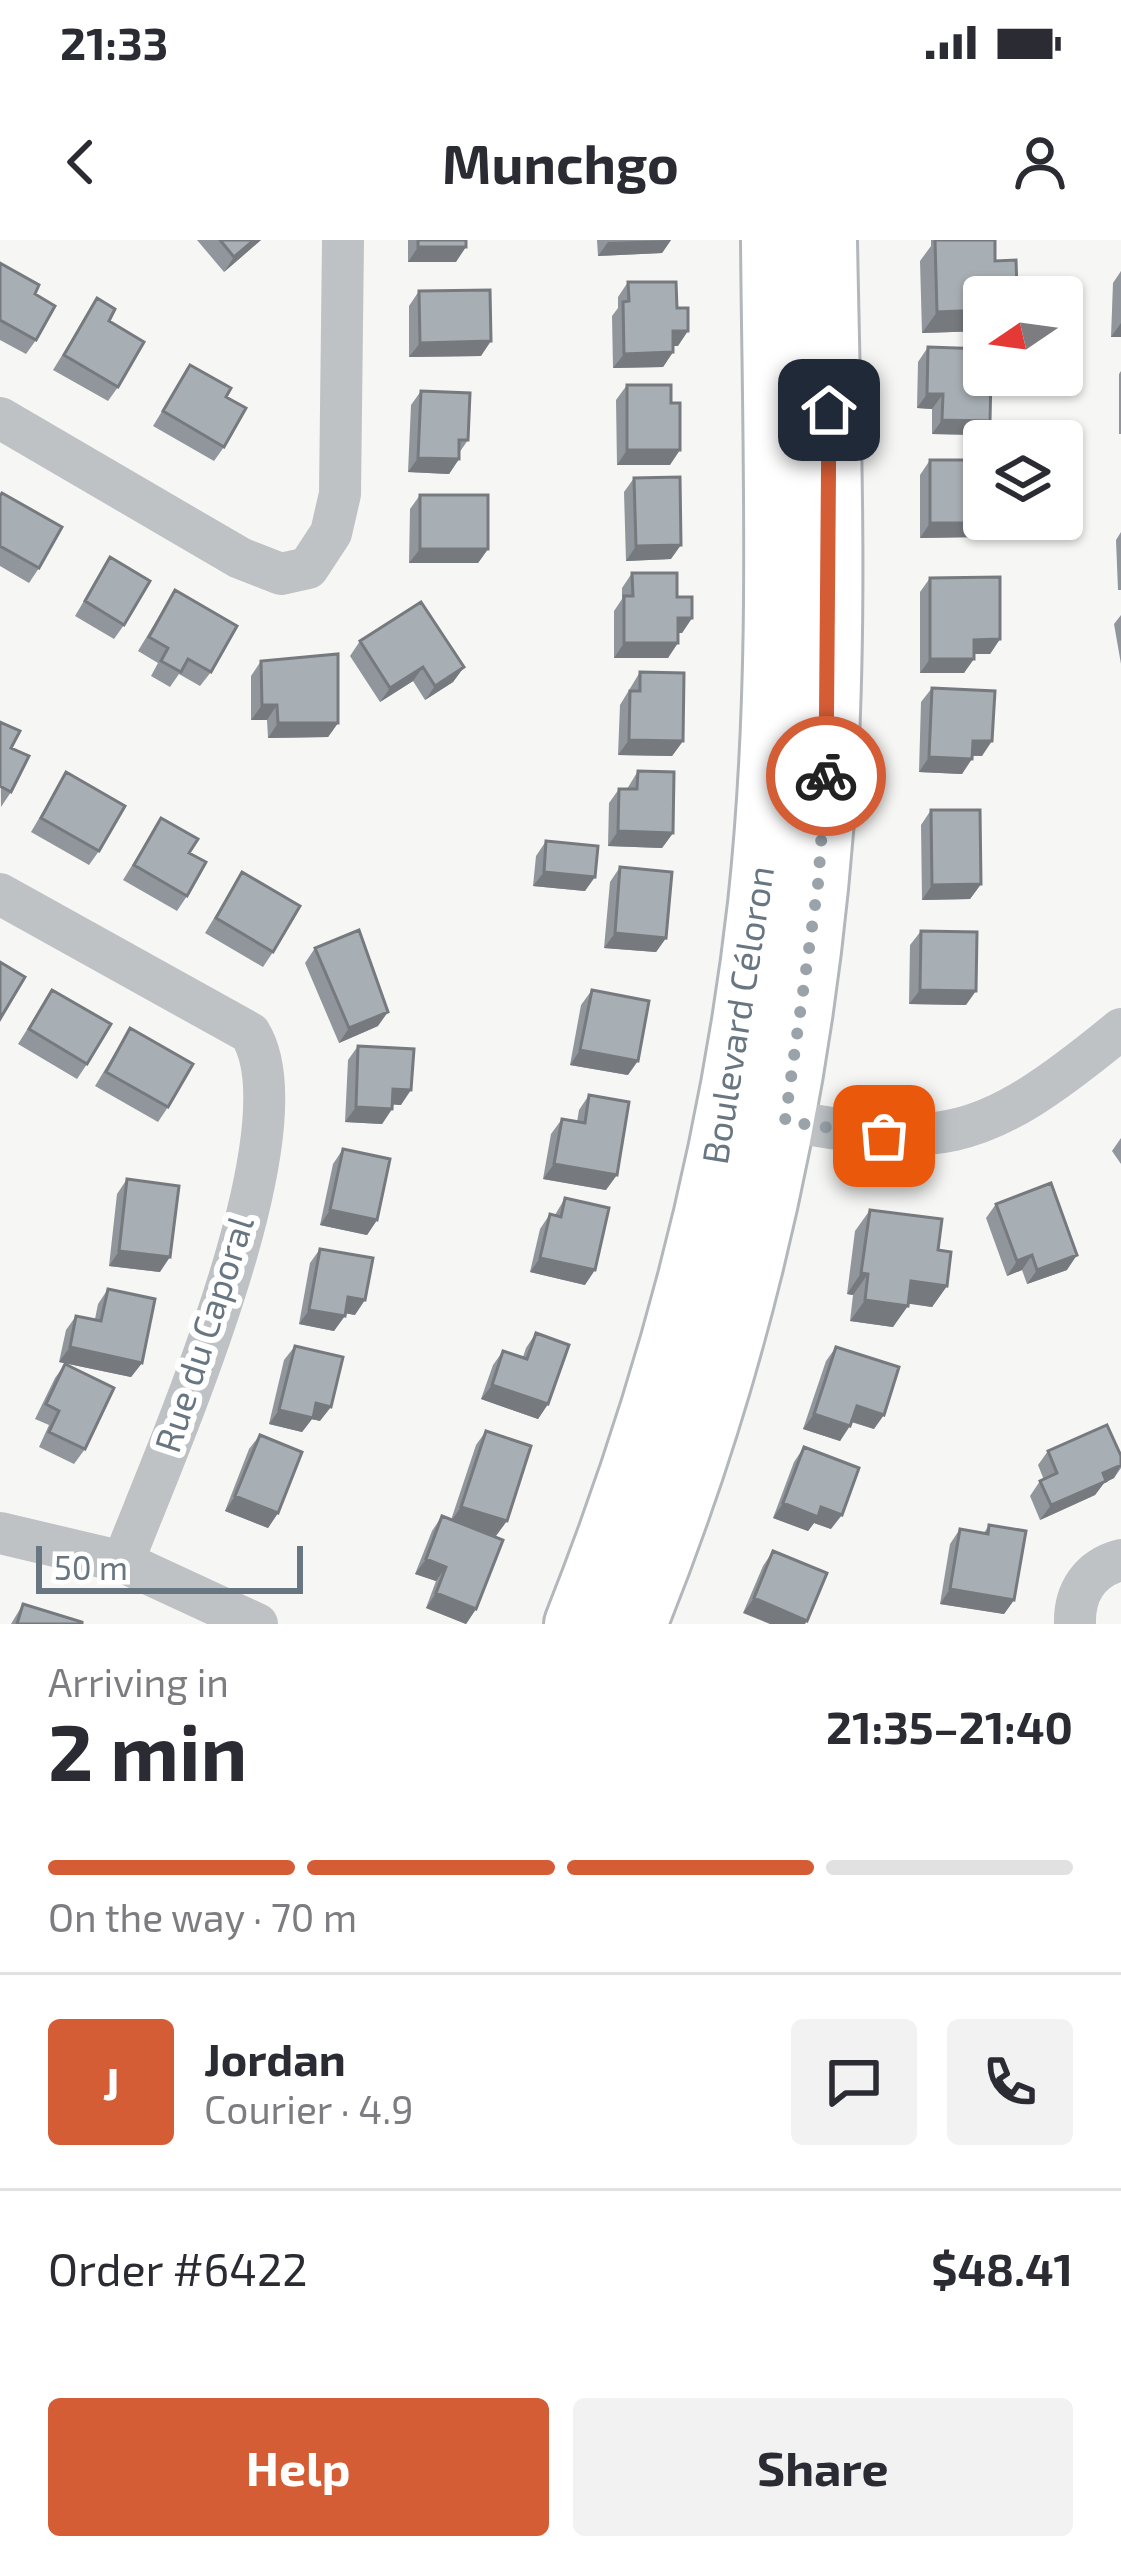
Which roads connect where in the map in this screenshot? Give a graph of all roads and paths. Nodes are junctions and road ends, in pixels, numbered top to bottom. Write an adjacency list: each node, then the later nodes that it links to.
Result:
1 (343, 240): 4 (street)
2 (772, 240): 7 (street, Boulevard Céloron)
3 (826, 240): 7 (street, Boulevard Céloron)
4 (0, 418)
5 (0, 893): 10 (street, Rue du Caporal)
6 (1121, 1029): 7 (street)
7 (757, 1116): 12 (street, Boulevard Céloron); 13 (street, Boulevard Céloron)
8 (0, 1533): 10 (street)
9 (1121, 1559): 14 (street)
10 (123, 1562): 11 (street)
11 (257, 1624)
12 (574, 1624)
13 (636, 1624)
14 (1075, 1624)

